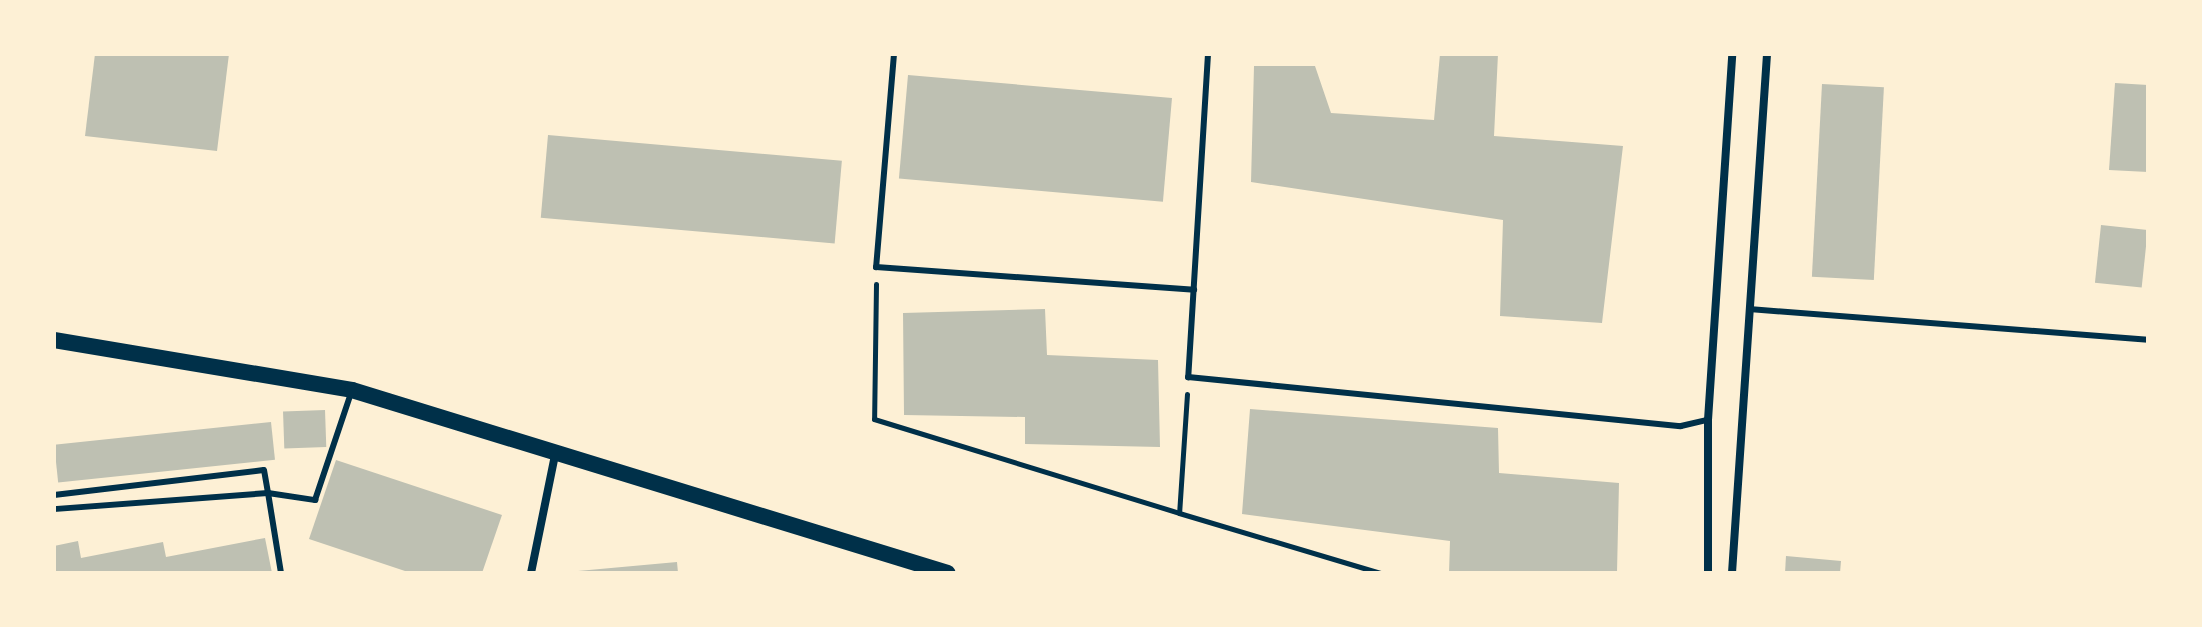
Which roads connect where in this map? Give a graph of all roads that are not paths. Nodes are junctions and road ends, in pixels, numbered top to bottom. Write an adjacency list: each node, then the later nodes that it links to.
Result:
1 (894, 54): 5 (lane)
2 (1208, 54): 5 (lane)
3 (1732, 54): 10 (street)
4 (1767, 54): 6 (street)
5 (1194, 290): 10 (lane)
6 (1749, 309): 8 (lane); 19 (street)
7 (54, 340): 9 (main road)
8 (2148, 340)
9 (352, 390): 11 (main road); 12 (lane)
10 (1708, 420): 18 (street)
11 (556, 449): 16 (street); 17 (main road)
12 (268, 493): 13 (lane); 14 (lane); 15 (lane)
13 (54, 495)
14 (54, 509)
15 (281, 573)
16 (531, 573)
17 (948, 573)
18 (1708, 573)
19 (1732, 573)

